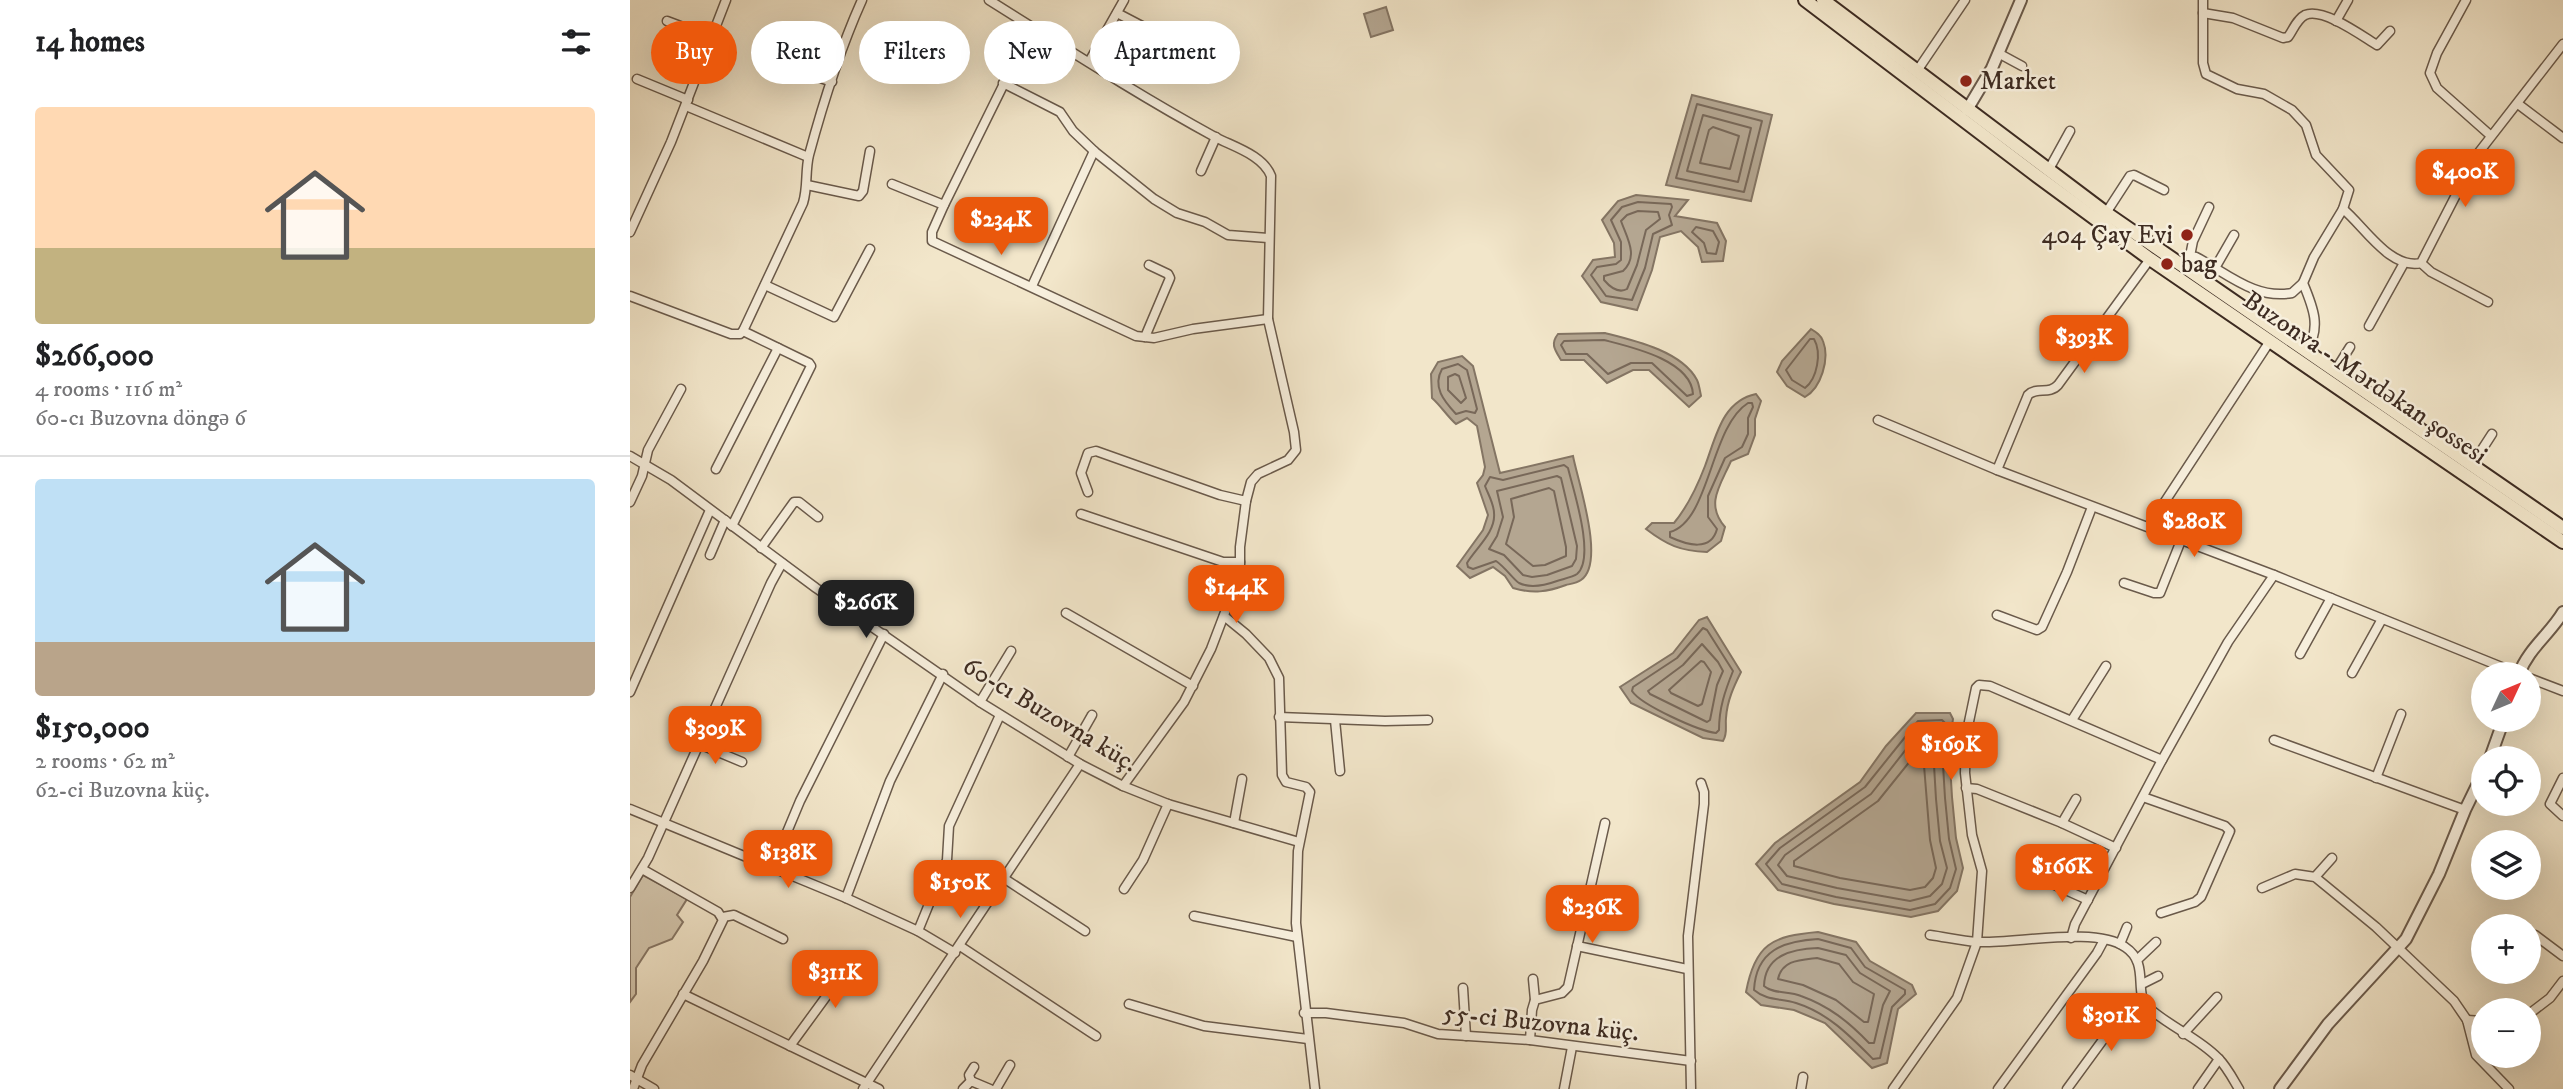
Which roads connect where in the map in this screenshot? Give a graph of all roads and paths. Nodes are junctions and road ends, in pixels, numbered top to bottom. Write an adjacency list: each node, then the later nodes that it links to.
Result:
1 (726, 0): 14 (street)
2 (862, 0): 19 (street)
3 (989, 0): 15 (street)
4 (1124, 0): 12 (street)
5 (1805, 0): 54 (main road, Buzonva - Mərdəkan şossesi)
6 (1823, 0): 25 (main road)
7 (1965, 0): 25 (street)
8 (2021, 0): 21 (street)
9 (2203, 0): 13 (street)
10 (2348, 0): 17 (street)
11 (2466, 0): 35 (street)
12 (1117, 13): 16 (street); 23 (street)
13 (2203, 13): 17 (street); 48 (street)
14 (718, 21)
15 (1022, 21)
16 (1132, 21)
17 (2336, 21): 18 (street)
18 (2390, 31)
19 (845, 43)
20 (2563, 44): 32 (street)
21 (1998, 53): 24 (street); 33 (street)
22 (1076, 54): 23 (street)
23 (1089, 62): 36 (street)
24 (2022, 66)
25 (1917, 71): 33 (main road)
26 (637, 79): 31 (street)
27 (694, 84): 31 (street)
28 (831, 84): 40 (street)
29 (1003, 84): 46 (street)
30 (1005, 84): 39 (street)
31 (687, 103): 40 (street); 50 (street)
32 (2518, 104): 35 (street); 37 (street)
33 (1967, 110): 42 (main road)
34 (2070, 131): 42 (street)
35 (2490, 135): 57 (street)
36 (1216, 137): 41 (street); 52 (street)
37 (2563, 138)
38 (870, 151): 44 (street)
39 (1094, 151): 52 (street); 62 (street)
40 (808, 158): 44 (street)
41 (1201, 171)
42 (2048, 171): 49 (main road)
43 (892, 184): 46 (street)
44 (807, 185): 61 (street)
45 (2164, 190): 49 (street)
46 (944, 205): 62 (street)
47 (2209, 206): 55 (street)
48 (2343, 209): 56 (street); 60 (street)
49 (2106, 213): 55 (main road)
50 (630, 232)
51 (2234, 235): 59 (street)
52 (1268, 238): 65 (street)
53 (870, 249): 61 (street)
54 (2150, 259): 69 (main road, Buzonva - Mərdəkan şossesi); 81 (street)
55 (2186, 262): 59 (street); 72 (main road)
56 (2404, 263): 57 (street); 66 (street)
57 (2421, 263): 64 (street)
58 (1149, 265): 68 (street)
59 (2215, 268): 60 (street)
60 (2303, 283): 72 (street)
61 (765, 285): 67 (street)
62 (1032, 286): 68 (street)
63 (630, 296): 67 (street)
64 (2488, 302)
65 (1268, 319): 68 (street); 83 (street)
66 (2370, 326)
67 (743, 331): 71 (street)
68 (1145, 337)
69 (2270, 341): 90 (street); 93 (main road, Buzonva - Mərdəkan şossesi)
70 (2350, 347): 73 (street)
71 (778, 348): 80 (street); 89 (street)
72 (2306, 352): 73 (main road)
73 (2334, 371): 79 (main road)
74 (681, 389): 78 (street)
75 (1878, 420): 81 (street)
76 (2492, 434): 79 (street)
77 (630, 456): 78 (street, 60-cı Buzovna küç.)
78 (644, 464): 84 (street); 86 (street, 60-cı Buzovna küç.)
79 (2472, 465): 91 (main road)
80 (716, 469)
81 (1997, 470): 85 (street)
82 (1088, 492): 83 (street)
83 (1246, 500): 96 (street)
84 (630, 502)
85 (2092, 507): 90 (street); 103 (street)
86 (710, 510): 89 (street, 60-cı Buzovna küç.); 117 (street)
87 (1080, 514): 96 (street)
88 (818, 517): 94 (street)
89 (728, 523): 94 (street, 60-cı Buzovna küç.); 95 (street)
90 (2149, 526): 92 (street)
91 (2563, 528)
92 (2182, 538): 98 (street); 99 (street)
93 (2563, 542)
94 (761, 548): 97 (street, 60-cı Buzovna küç.)
95 (710, 555)
96 (1240, 562): 104 (street)
97 (782, 563): 106 (street, 60-cı Buzovna küç.); 127 (street)
98 (2274, 575): 100 (street); 129 (street)
99 (2124, 583)
100 (2331, 598): 105 (street); 108 (street)
101 (2563, 612): 110 (street)
102 (1066, 613): 115 (street)
103 (1997, 615)
104 (1224, 616): 115 (street); 122 (street)
105 (2382, 619): 109 (street); 112 (street)
106 (884, 634): 113 (street, 60-cı Buzovna küç.); 153 (street)
107 (1011, 651): 118 (street)
108 (2300, 654)
109 (2489, 662)
110 (2525, 662)
111 (2106, 666): 125 (street)
112 (2352, 673)
113 (943, 674): 118 (street, 60-cı Buzovna küç.); 161 (street)
114 (2541, 683): 116 (street)
115 (1193, 687): 137 (street)
116 (2563, 691)
117 (630, 692)
118 (981, 702): 119 (street, 60-cı Buzovna küç.)
119 (1000, 715): 128 (street, 60-cı Buzovna küç.); 167 (street)
120 (1092, 715): 128 (street)
121 (2401, 715): 133 (street)
122 (1279, 717): 123 (street); 150 (street)
123 (1335, 720): 124 (street); 132 (street)
124 (1427, 720)
125 (2072, 720): 129 (street); 138 (street)
126 (2274, 740): 133 (street)
127 (699, 744): 130 (street); 146 (street)
128 (1068, 757): 131 (street, 60-cı Buzovna küç.)
129 (2162, 760): 139 (street)
130 (742, 762)
131 (1080, 764): 137 (street, 60-cı Buzovna küç.); 156 (street)
132 (1340, 771)
133 (2376, 778): 144 (street)
134 (2563, 778): 145 (street)
135 (1242, 779): 147 (street)
136 (1701, 783): 184 (street)
137 (1123, 786): 142 (street, 60-cı Buzovna küç.)
138 (1966, 788): 149 (street); 175 (street)
139 (2143, 797): 151 (street); 163 (street)
140 (2471, 798): 144 (street)
141 (2076, 799): 149 (street)
142 (1168, 804): 147 (street, 60-cı Buzovna küç.); 160 (street)
143 (630, 809): 146 (street)
144 (2465, 810): 180 (street)
145 (2563, 816)
146 (664, 823): 153 (street); 154 (street)
147 (1234, 823): 150 (street, 60-cı Buzovna küç.)
148 (1605, 823): 178 (street)
149 (2062, 823): 151 (street)
150 (1299, 842): 170 (street)
151 (2116, 848): 162 (street)
152 (2332, 858): 155 (street)
153 (772, 868): 161 (street)
154 (642, 869): 158 (street); 165 (street)
155 (2315, 877): 159 (street); 180 (street)
156 (1005, 879): 168 (street); 179 (street)
157 (2048, 882): 162 (street)
158 (630, 888)
159 (2262, 888)
160 (1124, 889)
161 (846, 898): 167 (street)
162 (2088, 900): 171 (street)
163 (2161, 913)
164 (1194, 916): 170 (street)
165 (723, 917): 172 (street); 190 (street)
166 (2127, 928): 177 (street)
167 (918, 931): 179 (street)
168 (1085, 931)
169 (1930, 934): 175 (street)
170 (1297, 937): 196 (street)
171 (2071, 938): 173 (street); 175 (street)
172 (783, 939)
173 (2104, 940): 177 (street); 225 (street)
174 (2541, 940): 181 (street)
175 (1977, 942): 224 (street)
176 (2156, 943): 183 (street)
177 (2120, 944): 183 (street)
178 (1577, 946): 184 (street); 193 (street)
179 (958, 949): 201 (street); 213 (street)
180 (2398, 950): 197 (street); 229 (street)
181 (2563, 956)
182 (855, 957): 204 (street)
183 (2137, 960): 188 (street)
184 (1687, 969): 207 (street)
185 (2158, 976): 188 (street)
186 (1533, 979): 193 (street)
187 (2563, 981): 195 (street)
188 (2142, 985): 191 (street)
189 (1463, 988): 200 (street)
190 (683, 994): 204 (street); 210 (street)
191 (2140, 997): 199 (street); 226 (street)
192 (2217, 997): 199 (street)
193 (1535, 1000): 203 (street)
194 (1129, 1004): 202 (street)
195 (2541, 1005)
196 (1304, 1013): 200 (street, 55-ci Buzovna küç.); 202 (street)
197 (2467, 1020): 198 (street); 230 (street)
198 (2471, 1020)
199 (2183, 1034): 206 (street)
200 (1466, 1036): 203 (street, 55-ci Buzovna küç.)
201 (1096, 1037)
202 (1308, 1039): 220 (street)
203 (1530, 1040): 205 (street, 55-ci Buzovna küç.)
204 (790, 1046): 213 (street)
205 (1572, 1047): 207 (street, 55-ci Buzovna küç.); 221 (street)
206 (2219, 1059): 227 (street); 228 (street)
207 (1691, 1061): 222 (street)
208 (1010, 1065): 219 (street)
209 (974, 1067): 212 (street)
210 (633, 1077): 214 (street); 215 (street)
211 (1803, 1077): 223 (street)
212 (971, 1081): 217 (street); 218 (street)
213 (865, 1086): 216 (street)
214 (634, 1089)
215 (654, 1089)
216 (879, 1089)
217 (963, 1089)
218 (990, 1089)
219 (996, 1089)
220 (1315, 1089)
221 (1564, 1089)
222 (1690, 1089)
223 (1801, 1089)
224 (1893, 1089)
225 (1998, 1089)
226 (2067, 1089)
227 (2198, 1089)
228 (2239, 1089)
229 (2280, 1089)
230 (2509, 1089)

